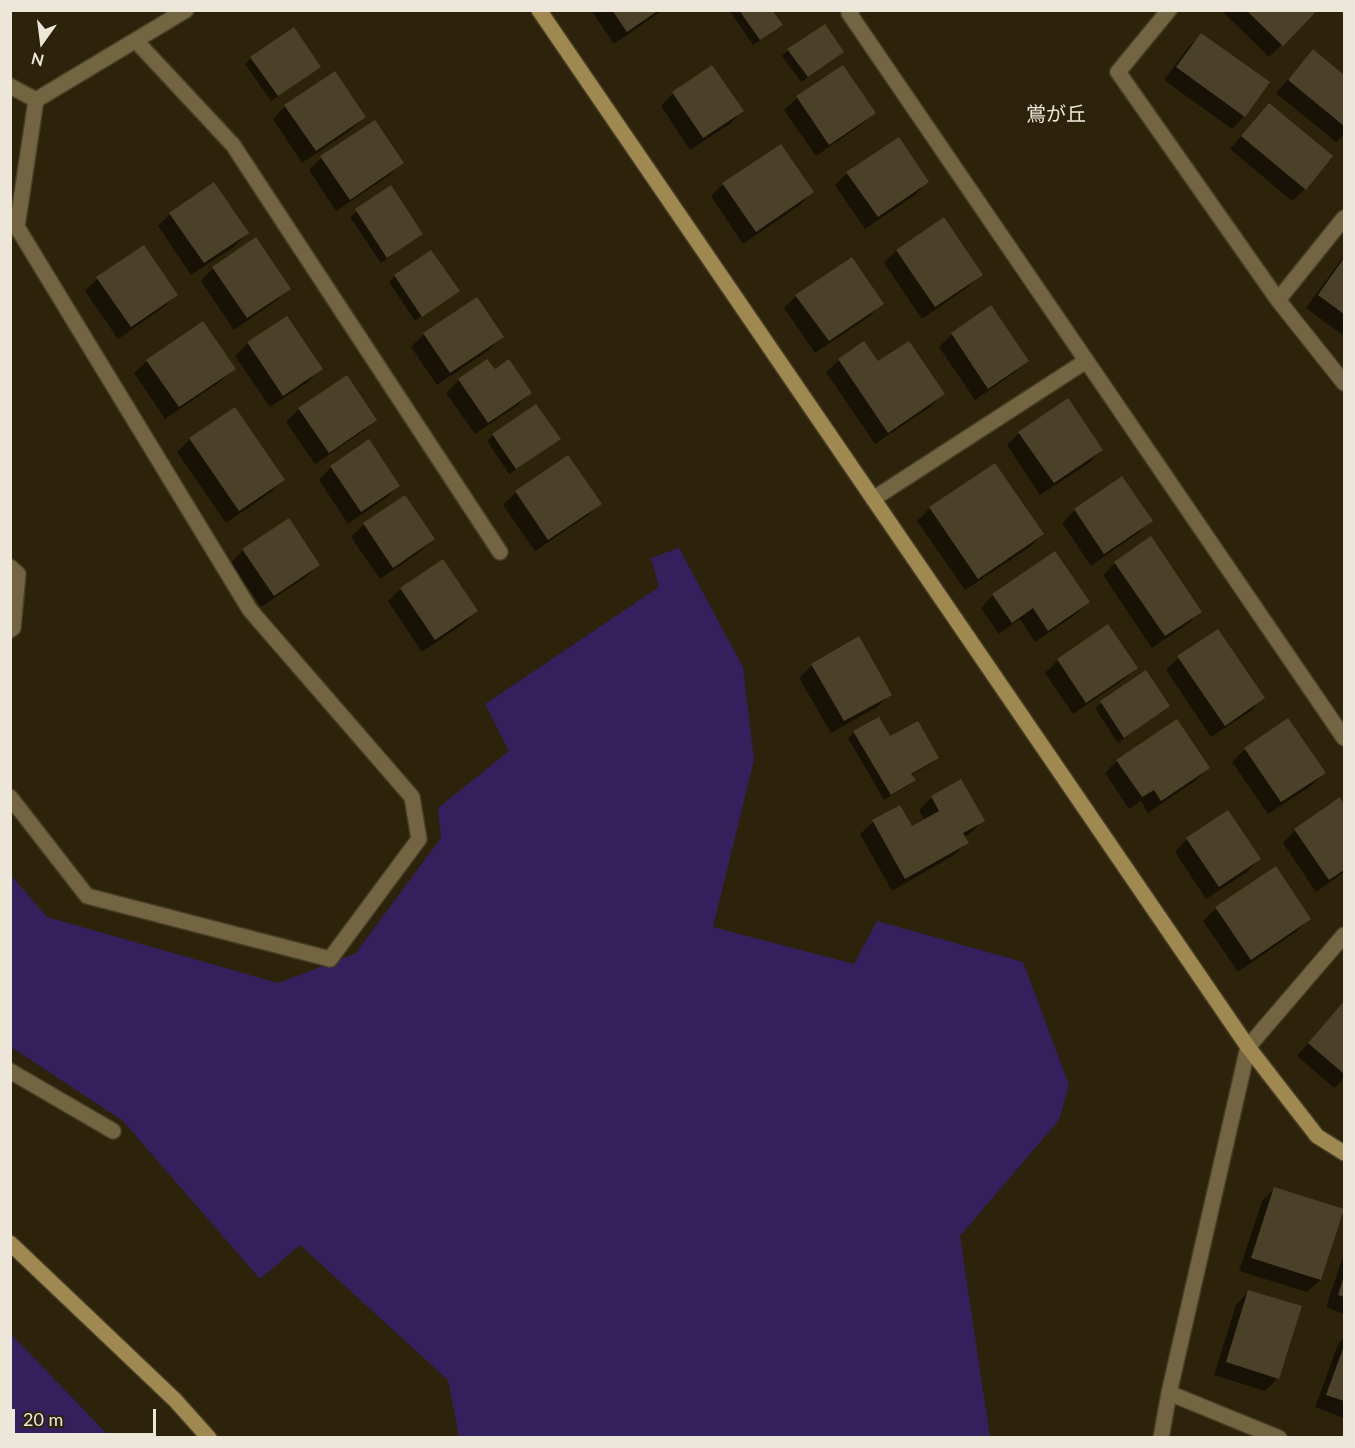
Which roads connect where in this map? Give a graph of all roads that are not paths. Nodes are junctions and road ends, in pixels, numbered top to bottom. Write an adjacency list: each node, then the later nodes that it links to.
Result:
1 (186, 10): 5 (street)
2 (539, 10): 13 (street)
3 (852, 10): 11 (street)
4 (1169, 10): 10 (street)
5 (136, 41): 7 (street); 14 (street)
6 (10, 86): 7 (street)
7 (36, 100): 9 (street)
8 (1344, 218): 10 (street)
9 (14, 228): 18 (street)
10 (1278, 300): 12 (street)
11 (1086, 360): 13 (street); 17 (street)
12 (1344, 383)
13 (873, 499): 20 (street)
14 (500, 552)
15 (10, 567): 16 (street)
16 (10, 630)
17 (1344, 738)
18 (10, 797)
19 (1344, 935): 20 (street)
20 (1248, 1047): 23 (street); 25 (street)
21 (10, 1071): 22 (street)
22 (113, 1131)
23 (1344, 1153)
24 (10, 1243): 26 (street)
25 (1169, 1393): 27 (street); 28 (street)
26 (209, 1437)
27 (1161, 1437)
28 (1279, 1437)

